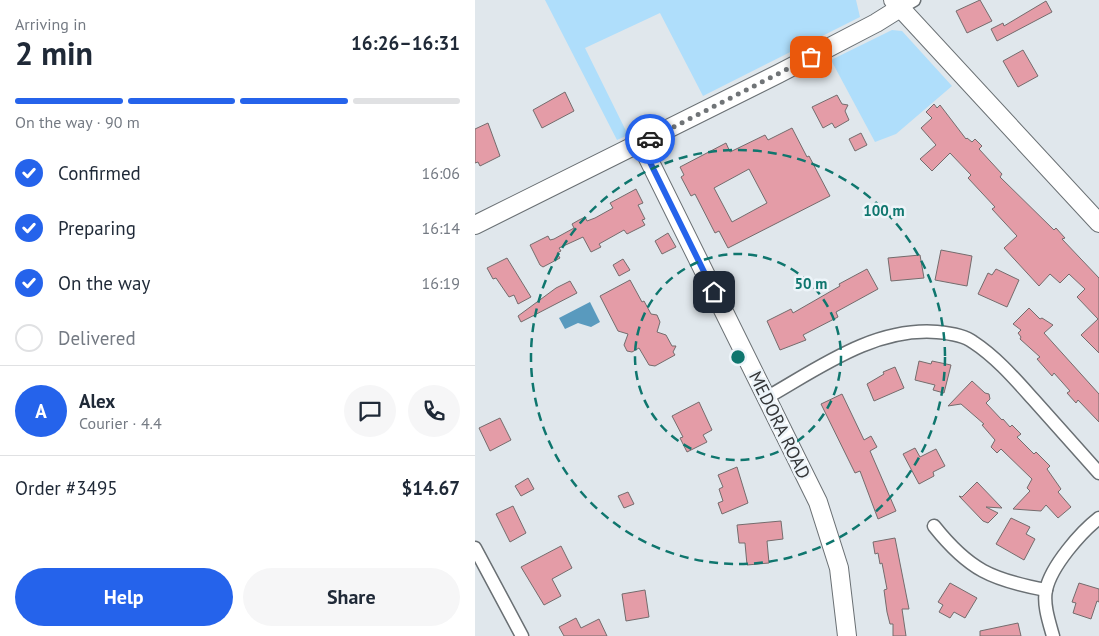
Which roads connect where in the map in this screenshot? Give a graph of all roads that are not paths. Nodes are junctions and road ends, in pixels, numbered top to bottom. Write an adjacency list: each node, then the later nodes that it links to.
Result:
1 (902, 2): 2 (street); 3 (street)
2 (641, 144): 4 (street); 5 (street, MEDORA ROAD)
3 (1099, 222)
4 (475, 225)
5 (766, 398): 6 (street); 12 (street, MEDORA ROAD)
6 (1099, 473)
7 (1099, 518): 10 (street)
8 (934, 526): 10 (street)
9 (475, 548): 11 (street)
10 (1046, 590): 13 (street)
11 (522, 636)
12 (847, 636)
13 (1053, 636)

